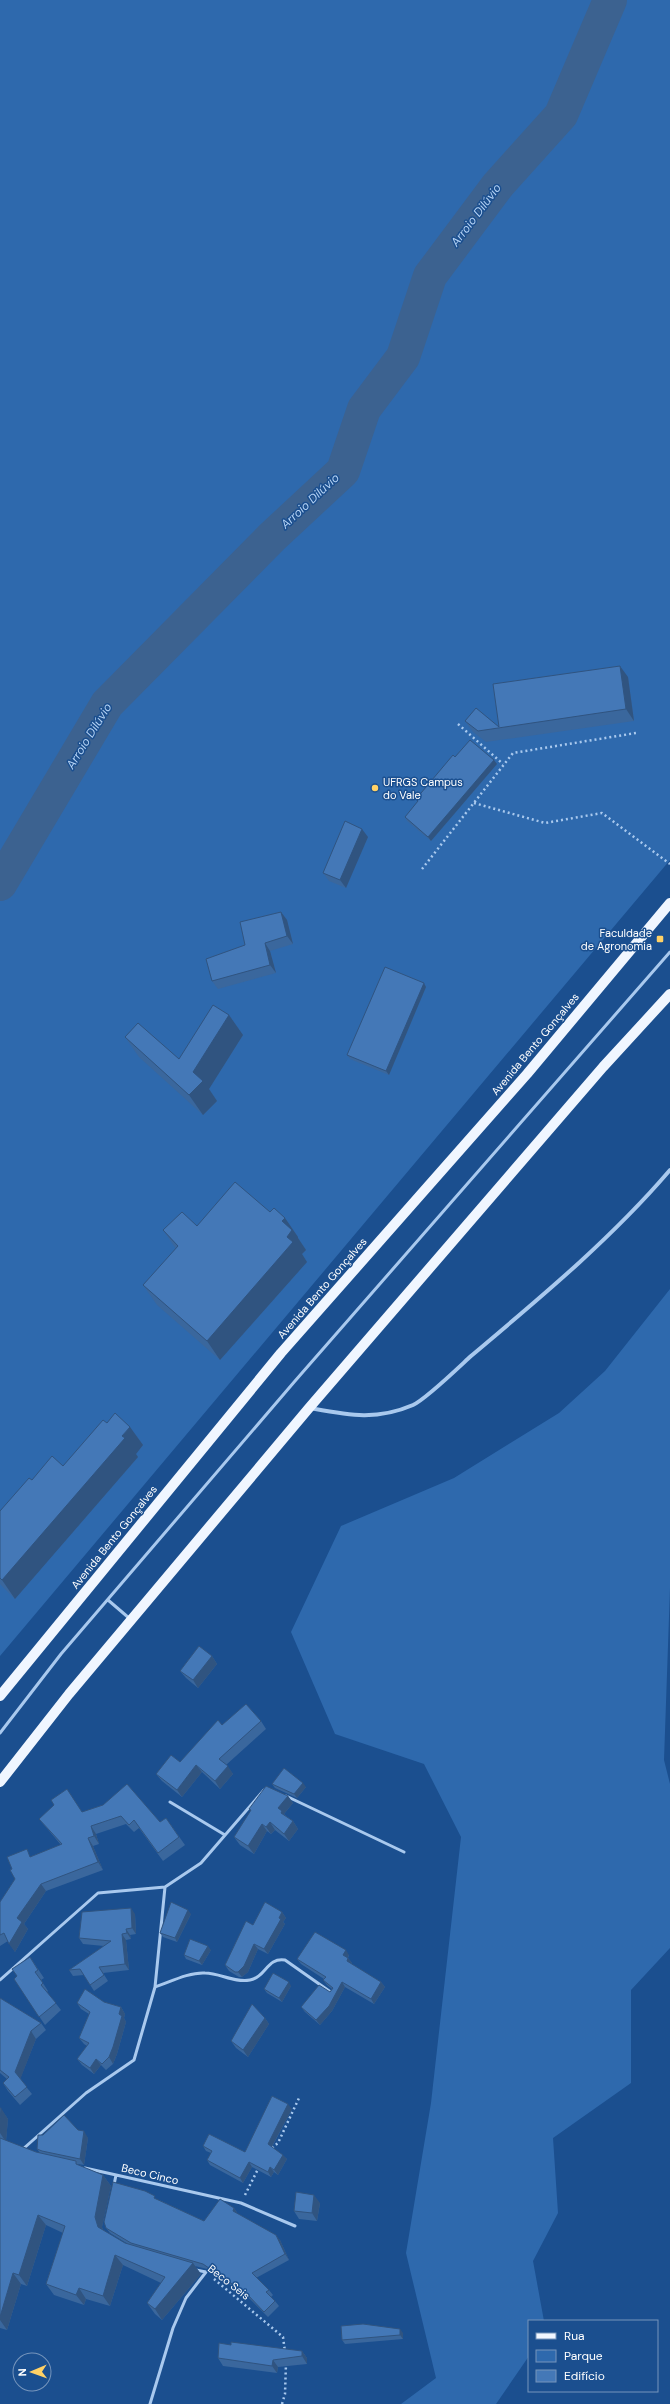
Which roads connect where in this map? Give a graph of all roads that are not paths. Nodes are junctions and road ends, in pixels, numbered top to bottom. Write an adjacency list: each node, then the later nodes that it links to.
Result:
1 (670, 903): 8 (main road, Avenida Bento Gonçalves)
2 (670, 952): 6 (lane)
3 (670, 994): 5 (main road)
4 (670, 1170): 5 (street)
5 (309, 1408): 7 (main road)
6 (108, 1600): 7 (lane); 9 (lane)
7 (131, 1620): 10 (main road)
8 (0, 1696)
9 (0, 1733)
10 (0, 1782)
11 (266, 1787): 14 (lane)
12 (280, 1794): 15 (lane)
13 (170, 1802): 14 (lane)
14 (225, 1835): 16 (lane)
15 (404, 1852)
16 (165, 1887): 17 (lane); 18 (lane)
17 (0, 1980)
18 (155, 1988): 19 (lane); 21 (lane)
19 (334, 1994)
20 (15, 2148): 21 (lane)
21 (22, 2150): 22 (lane)
22 (28, 2152)
23 (77, 2167): 24 (lane, Beco Cinco)
24 (116, 2175): 25 (lane); 26 (lane, Beco Cinco)
25 (113, 2190)
26 (295, 2226)
27 (192, 2268): 28 (lane, Beco Seis)
28 (150, 2404)

